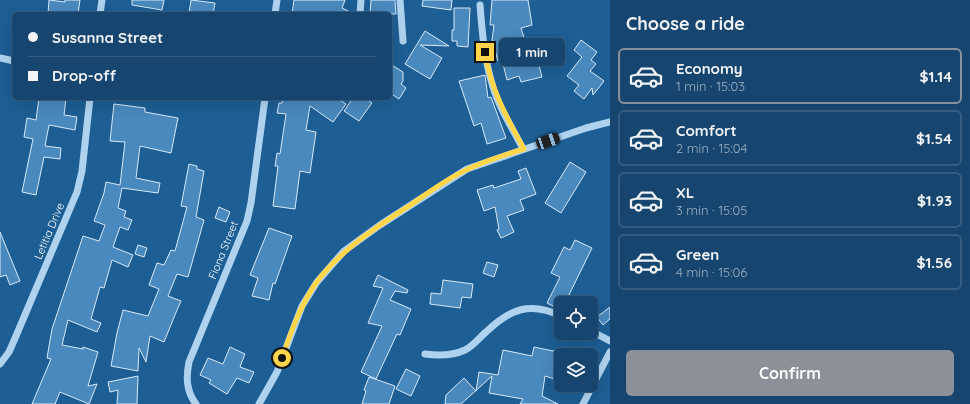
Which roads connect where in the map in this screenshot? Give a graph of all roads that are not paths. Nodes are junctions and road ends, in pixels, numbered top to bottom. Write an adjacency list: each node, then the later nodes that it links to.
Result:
1 (102, 0): 6 (street)
2 (277, 0): 7 (street)
3 (361, 0): 8 (street)
4 (400, 0): 9 (street)
5 (480, 5): 15 (street)
6 (100, 12)
7 (275, 12)
8 (360, 12)
9 (403, 41)
10 (0, 58): 11 (street)
11 (12, 61)
12 (90, 100): 21 (street, Letitia Drive)
13 (265, 100): 22 (street, Fiona Street)
14 (610, 122): 15 (street)
15 (524, 149): 23 (street)
16 (554, 313): 20 (street)
17 (598, 335): 18 (street)
18 (610, 341)
19 (610, 352): 24 (street)
20 (425, 354)
21 (0, 364)
22 (196, 404)
23 (259, 404)
24 (583, 404)

